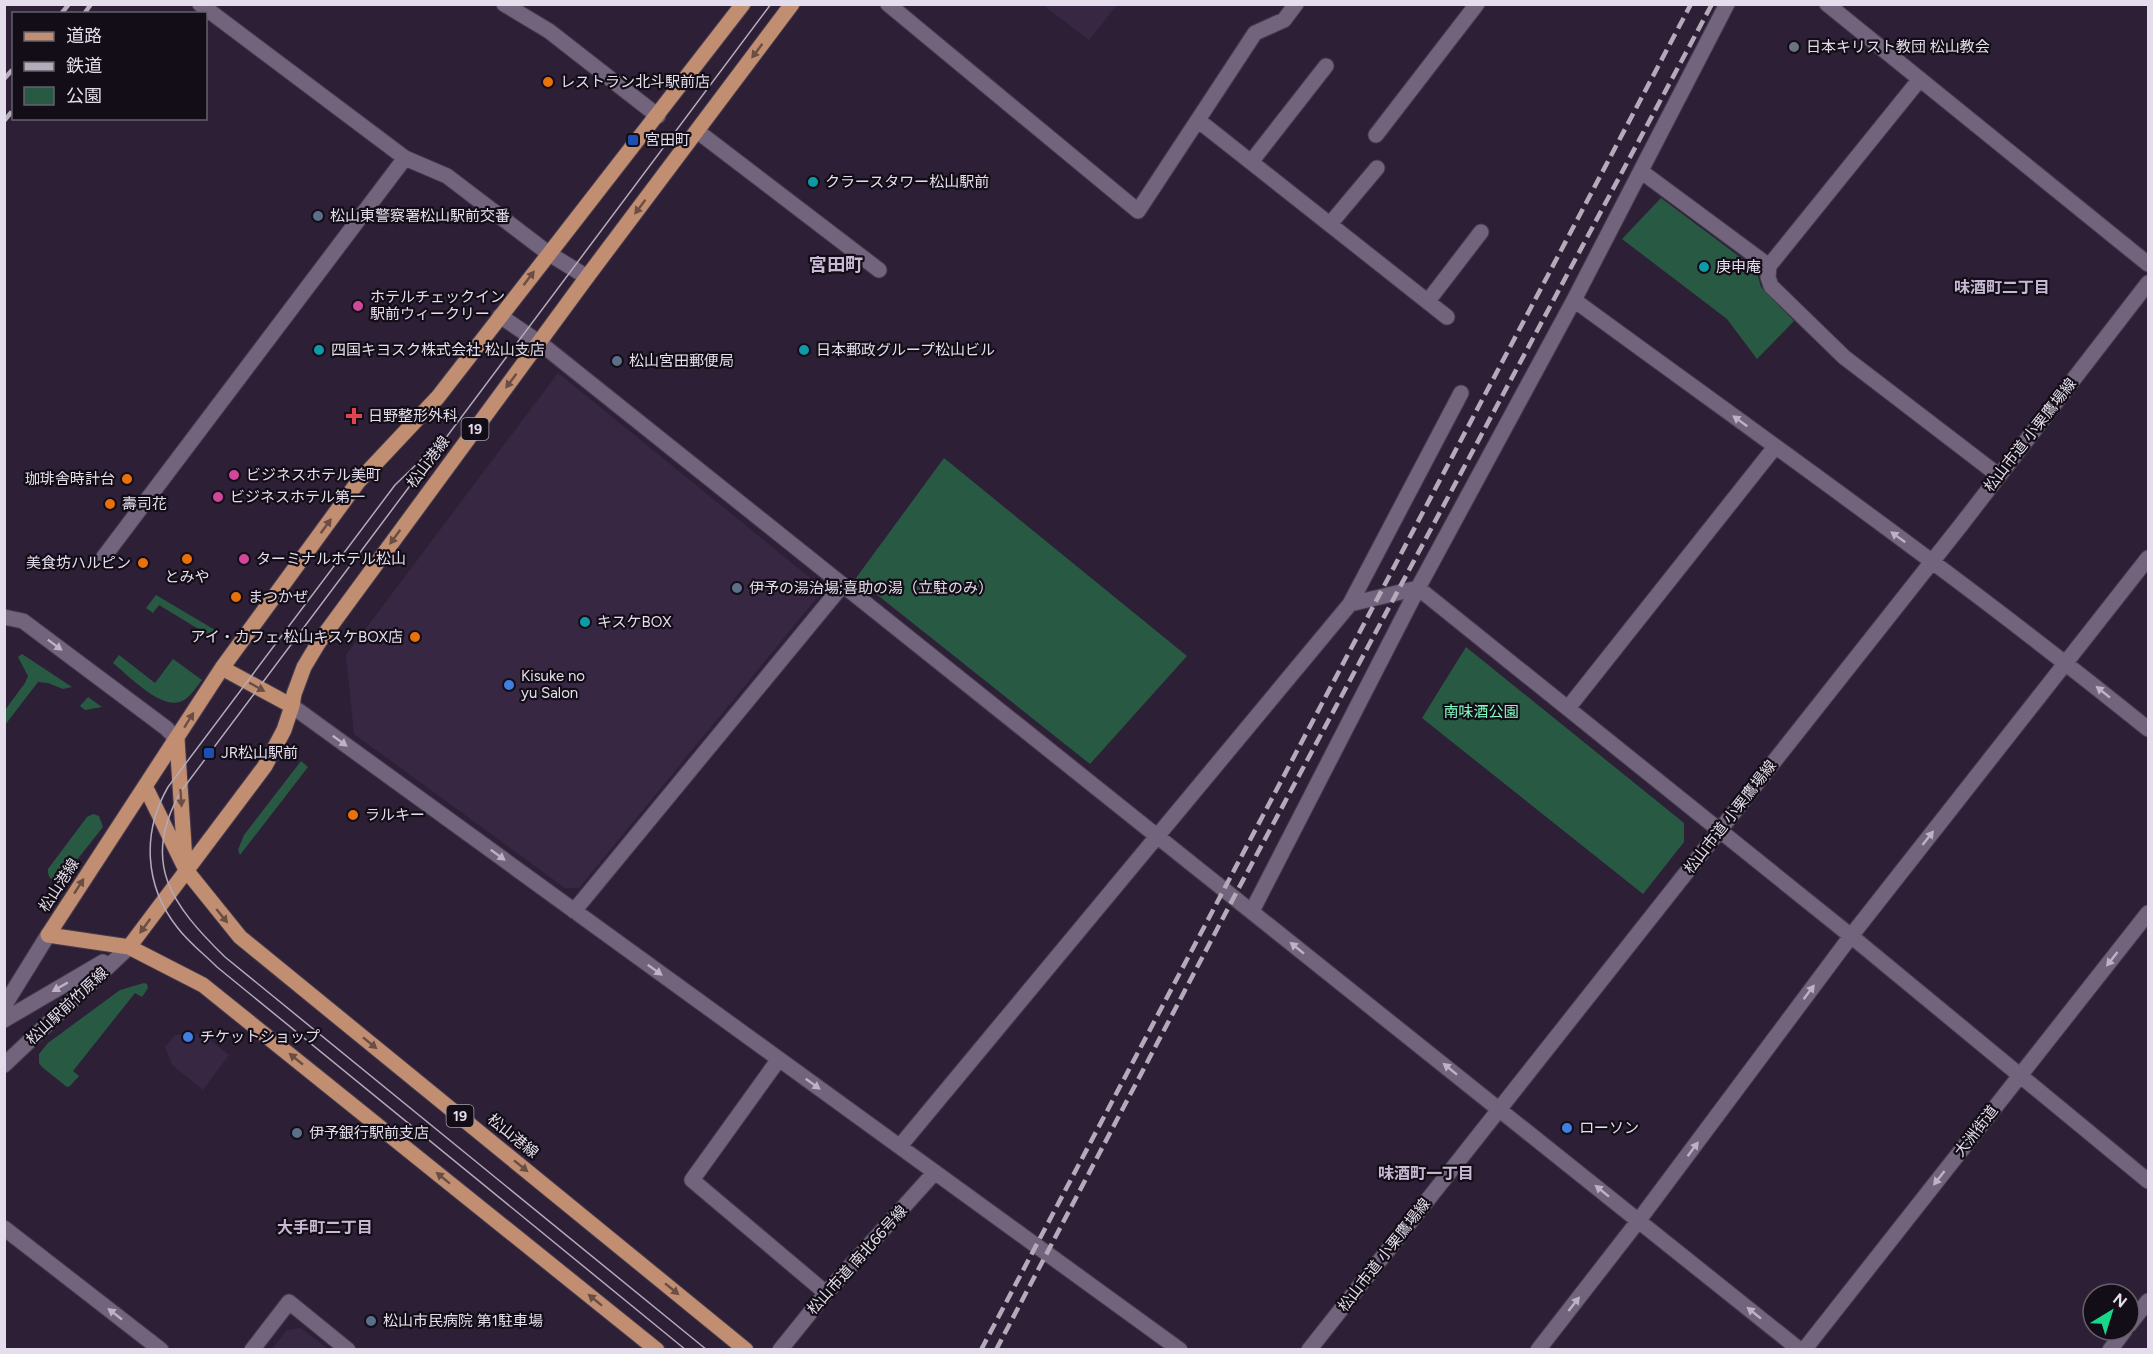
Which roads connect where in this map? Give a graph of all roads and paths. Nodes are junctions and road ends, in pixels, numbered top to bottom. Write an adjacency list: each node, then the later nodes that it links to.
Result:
1 (200, 4): 16 (street)
2 (504, 4): 12 (street)
3 (743, 4): 12 (main road, 松山港線)
4 (792, 4): 14 (main road, 松山港線 / 19, one-way to 14)
5 (888, 4): 13 (street)
6 (1296, 4): 13 (street)
7 (1477, 4): 15 (street)
8 (1727, 4): 19 (street)
9 (1827, 4): 11 (street)
10 (1326, 66): 17 (street)
11 (1920, 80): 23 (street); 24 (street)
12 (658, 116): 22 (main road, 松山港線)
13 (1198, 121): 17 (street)
14 (697, 131): 25 (street); 26 (main road, 松山港線 / 19, one-way to 26)
15 (1376, 135)
16 (405, 158): 22 (street); 36 (street)
17 (1251, 162): 20 (street)
18 (1377, 168): 20 (street)
19 (1642, 172): 24 (street); 28 (street)
20 (1330, 224): 29 (street)
21 (1481, 232): 29 (street)
22 (548, 253): 26 (street); 30 (main road, 松山港線, one-way to 22)
23 (2148, 264)
24 (1769, 266): 35 (street)
25 (879, 270)
26 (587, 277): 32 (main road, 松山港線 / 19)
27 (2148, 283): 35 (street, 松山市道 小栗鷹場線)
28 (1574, 300): 34 (street, one-way to 28); 40 (street)
29 (1428, 301): 31 (street)
30 (500, 316): 32 (street); 44 (main road, 松山港線, one-way to 30)
31 (1447, 317)
32 (540, 343): 39 (street); 45 (main road, 松山港線 / 19, one-way to 45)
33 (1461, 393): 41 (street)
34 (1775, 447): 38 (street, one-way to 34); 46 (street)
35 (1998, 475): 38 (street, 松山市道 小栗鷹場線)
36 (103, 558)
37 (2148, 558): 43 (street)
38 (1931, 561): 43 (street); 50 (street, 松山市道 小栗鷹場線)
39 (841, 587): 51 (street); 53 (street)
40 (1418, 588): 41 (street); 46 (street); 54 (street)
41 (1350, 604): 51 (street)
42 (4, 617): 48 (street, one-way to 48)
43 (2067, 663): 47 (street, one-way to 43); 57 (street, one-way to 43)
44 (222, 668): 45 (main road, one-way to 45); 48 (main road, 松山港線, one-way to 44)
45 (292, 706): 52 (main road, 松山港線 / 19); 53 (street, one-way to 53)
46 (1568, 708): 50 (street)
47 (2148, 729)
48 (177, 739): 49 (main road, 松山港線); 52 (main road, one-way to 52)
49 (145, 786): 52 (main road, 松山港線 / 19); 56 (main road, 松山港線, one-way to 49)
50 (1720, 830): 57 (street); 64 (street, 松山市道 小栗鷹場線)
51 (1157, 837): 54 (street); 65 (street)
52 (186, 870): 58 (main road, 松山港線 / 19, one-way to 58); 75 (main road, 松山港線 / 19, one-way to 75)
53 (574, 911): 61 (street, one-way to 61)
54 (1252, 911): 64 (street, one-way to 54)
55 (2148, 913): 63 (street, 大洲街道, one-way to 63)
56 (48, 935): 58 (main road, 松山港線); 59 (street)
57 (1851, 936): 63 (street); 68 (street, one-way to 57)
58 (129, 947): 60 (street, one-way to 60); 62 (street, 松山駅前竹原線); 74 (main road, 松山港線, one-way to 58)
59 (4, 1006)
60 (4, 1020)
61 (779, 1059): 65 (street, one-way to 65); 70 (street)
62 (4, 1065)
63 (2020, 1076): 67 (street); 80 (street, 大洲街道, one-way to 80)
64 (1500, 1109): 68 (street, one-way to 64); 78 (street, 松山市道 小栗鷹場線)
65 (900, 1146): 66 (street)
66 (935, 1172): 70 (street, 松山市道 南北66号線); 77 (street)
67 (2148, 1181)
68 (1640, 1220): 79 (street, one-way to 68); 80 (street, one-way to 68)
69 (4, 1228): 71 (street, one-way to 69)
70 (826, 1293): 76 (street, 松山市道 南北66号線)
71 (161, 1350)
72 (252, 1350): 73 (street)
73 (348, 1350)
74 (657, 1350)
75 (746, 1350)
76 (780, 1350)
77 (1180, 1350)
78 (1309, 1350)
79 (1538, 1350)
80 (1802, 1350)

